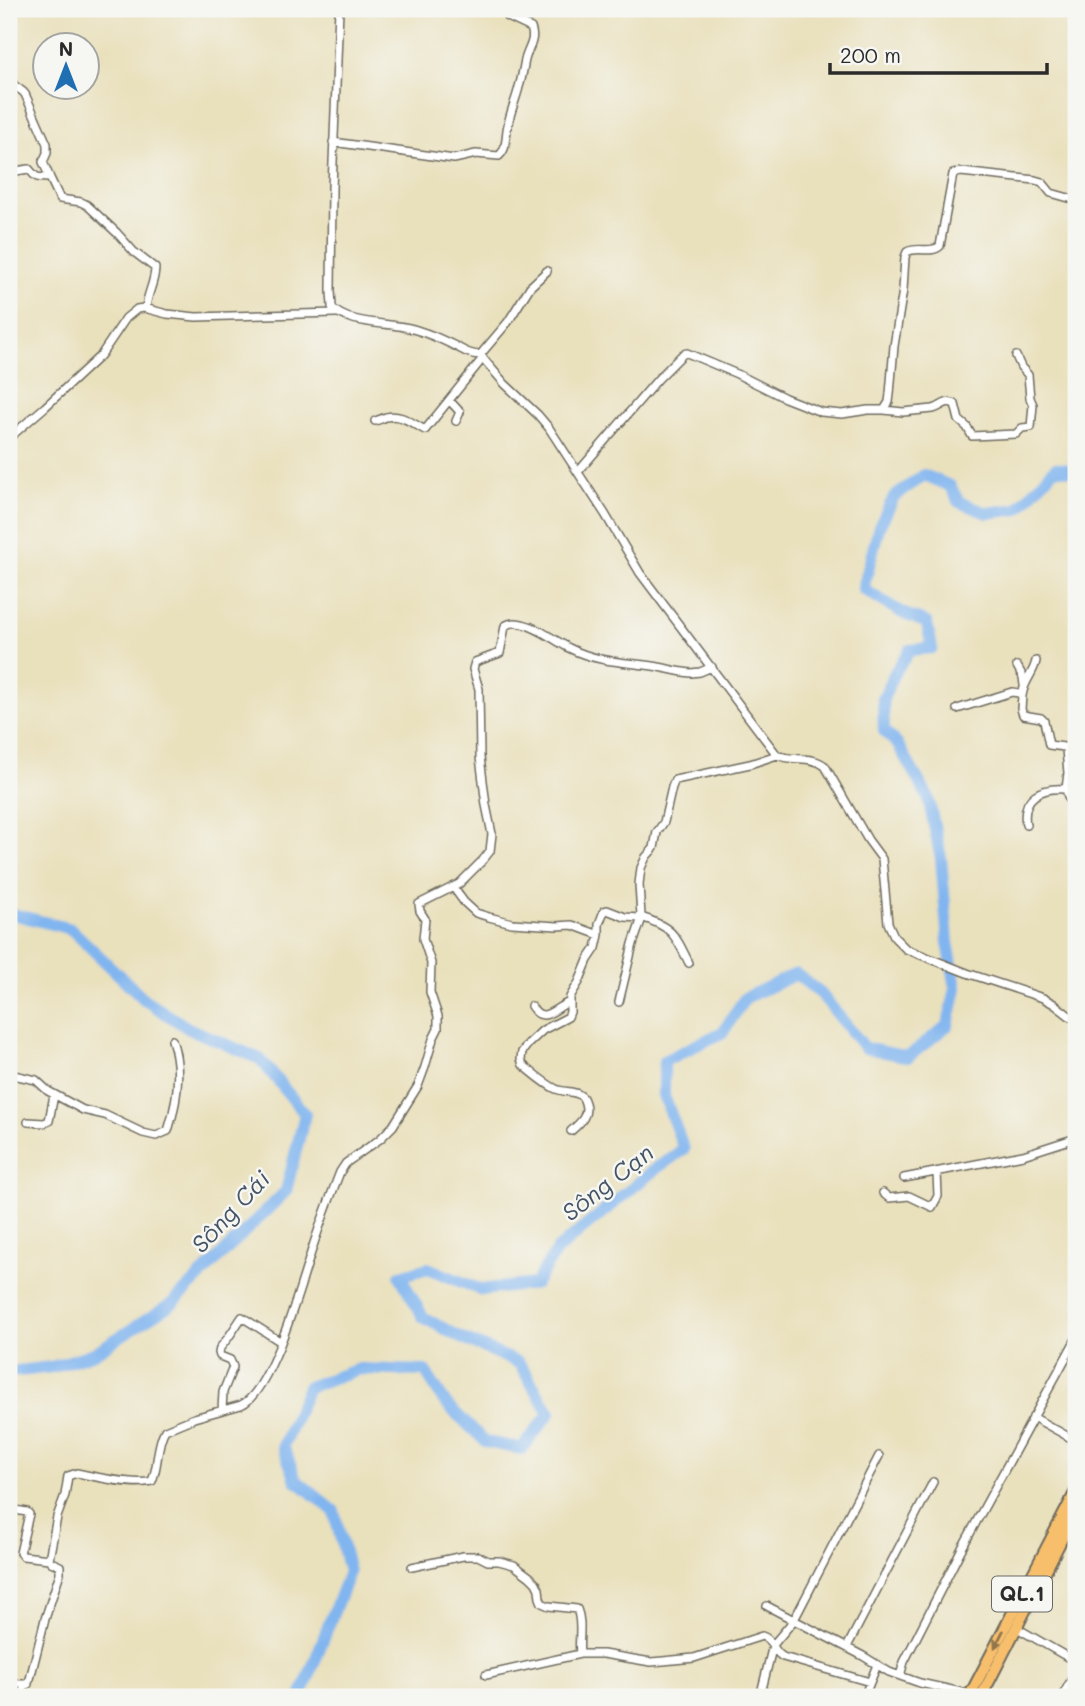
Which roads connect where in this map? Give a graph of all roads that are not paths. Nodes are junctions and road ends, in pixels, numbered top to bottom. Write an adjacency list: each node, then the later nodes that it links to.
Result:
1 (338, 9): 4 (street)
2 (508, 17): 4 (street)
3 (9, 66): 6 (street)
4 (333, 142): 10 (street)
5 (9, 172): 6 (street)
6 (50, 178): 9 (street)
7 (1076, 200): 14 (street)
8 (547, 271): 11 (street)
9 (146, 308): 10 (street); 17 (street)
10 (336, 313): 11 (street)
11 (482, 356): 13 (street); 18 (street)
12 (1016, 356): 14 (street)
13 (449, 400): 15 (street); 16 (street)
14 (884, 410): 18 (street)
15 (375, 421)
16 (456, 421)
17 (9, 438)
18 (578, 472): 21 (street)
19 (1036, 661): 22 (street)
20 (1017, 666): 22 (street)
21 (712, 667): 27 (street); 31 (street)
22 (1024, 685): 23 (street)
23 (1022, 696): 24 (street); 26 (street)
24 (957, 709)
25 (1076, 748): 26 (street)
26 (1066, 750): 28 (street)
27 (777, 755): 32 (street); 38 (street)
28 (1066, 789): 29 (street); 30 (street)
29 (1076, 811)
30 (1026, 825)
31 (453, 887): 33 (street); 49 (street)
32 (641, 917): 33 (street); 34 (street); 36 (street)
33 (599, 935): 35 (street)
34 (689, 963)
35 (570, 1002): 37 (street); 43 (street)
36 (619, 1002)
37 (531, 1006)
38 (1076, 1021)
39 (173, 1040): 41 (street)
40 (9, 1074): 41 (street)
41 (54, 1095): 42 (street)
42 (28, 1122)
43 (571, 1131)
44 (1076, 1138): 45 (street)
45 (937, 1172): 46 (street); 47 (street)
46 (904, 1178)
47 (883, 1193)
48 (1076, 1339): 51 (street)
49 (281, 1342): 50 (street); 50 (street)
50 (222, 1410): 58 (street)
51 (1033, 1417): 52 (street); 70 (street)
52 (1076, 1441)
53 (880, 1456): 61 (street)
54 (933, 1482): 64 (street)
55 (1076, 1492): 74 (highway, QL.1, one-way to 74)
56 (9, 1509): 58 (street)
57 (1075, 1516): 62 (highway, QL.1)
58 (49, 1559): 73 (street)
59 (412, 1567): 65 (street)
60 (767, 1606): 61 (street)
61 (794, 1620): 63 (street); 64 (street)
62 (1017, 1628): 66 (street); 74 (highway, QL.1)
63 (773, 1645): 65 (street); 71 (street); 76 (street)
64 (847, 1647): 67 (street)
65 (580, 1654): 69 (street)
66 (1076, 1662)
67 (877, 1665): 70 (street); 71 (street)
68 (1076, 1671): 78 (street)
69 (486, 1675)
70 (900, 1676): 74 (street)
71 (870, 1682): 77 (street)
72 (9, 1683): 73 (street)
73 (28, 1684): 75 (street)
74 (973, 1696)
75 (19, 1697)
76 (760, 1697)
77 (864, 1697)
78 (1062, 1697)

